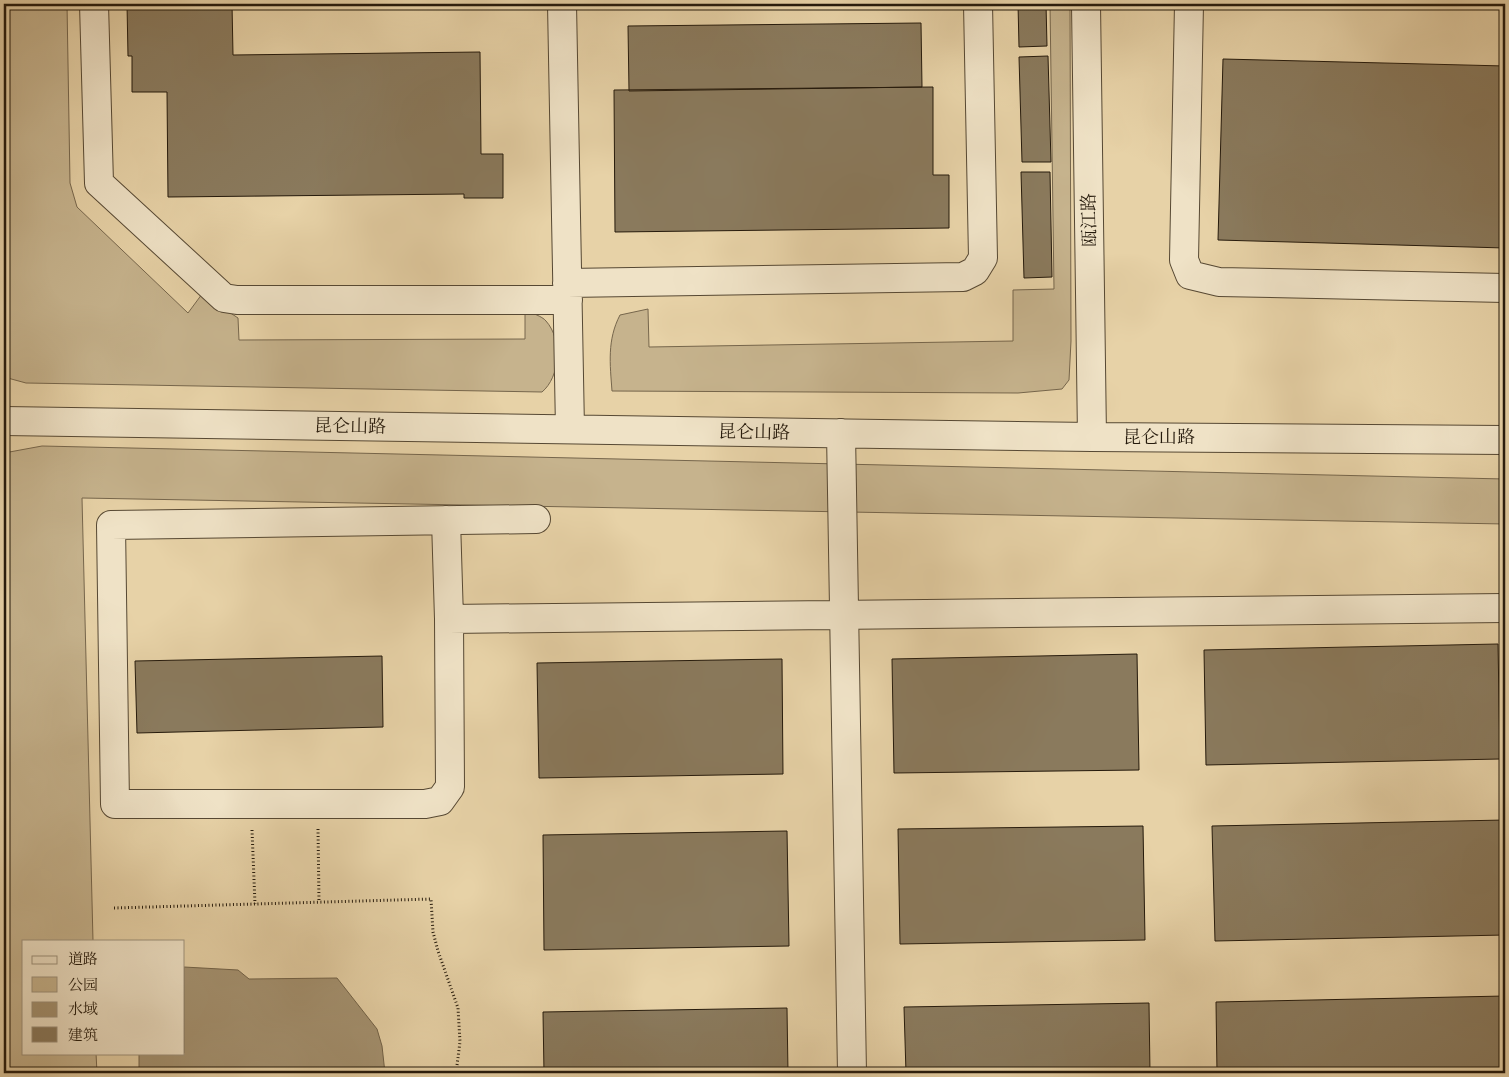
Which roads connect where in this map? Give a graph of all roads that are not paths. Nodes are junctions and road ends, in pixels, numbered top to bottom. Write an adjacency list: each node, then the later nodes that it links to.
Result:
1 (94, 4): 7 (street)
2 (562, 4): 7 (street)
3 (978, 4): 7 (street)
4 (1086, 4): 11 (street, 瓯江路)
5 (1189, 4): 6 (street)
6 (1505, 288)
7 (567, 291): 9 (street)
8 (4, 421): 9 (street, 昆仑山路)
9 (570, 429): 10 (street, 昆仑山路)
10 (841, 433): 11 (street, 昆仑山路); 16 (street)
11 (1092, 437): 12 (street, 昆仑山路)
12 (1505, 440)
13 (536, 519): 14 (street)
14 (446, 520): 17 (street); 17 (street)
15 (1505, 608): 16 (street)
16 (844, 615): 17 (street); 18 (street)
17 (449, 619)
18 (852, 1073)

